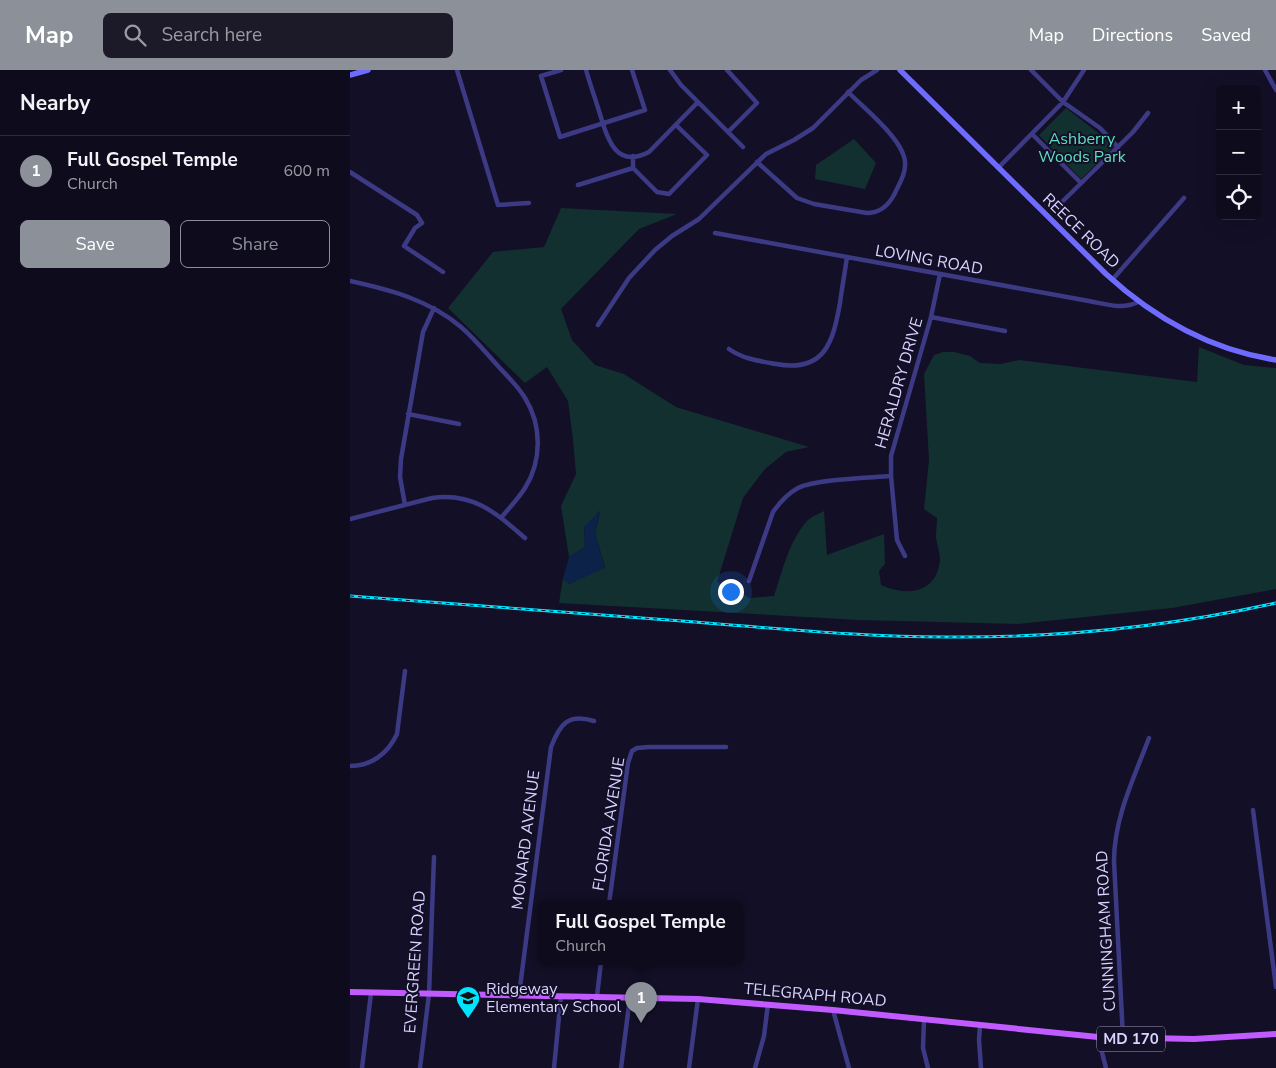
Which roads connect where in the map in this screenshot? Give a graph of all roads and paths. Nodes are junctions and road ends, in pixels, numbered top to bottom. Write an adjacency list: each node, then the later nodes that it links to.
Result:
1 (368, 70): 14 (main road)
2 (457, 70): 35 (street)
3 (561, 70): 20 (street)
4 (586, 70): 20 (street)
5 (632, 70): 20 (street)
6 (670, 70): 17 (street)
7 (727, 70): 22 (street)
8 (877, 70): 13 (street)
9 (900, 70): 29 (main road, REECE ROAD)
10 (1031, 70): 18 (street)
11 (1084, 70): 18 (street)
12 (1265, 70): 15 (street)
13 (869, 72): 16 (street)
14 (350, 76)
15 (1276, 90)
16 (848, 92): 27 (street); 27 (street)
17 (698, 102): 21 (street); 22 (street)
18 (1063, 102): 23 (street); 25 (street)
19 (1148, 113): 25 (street)
20 (603, 124): 26 (street)
21 (676, 125): 26 (street); 28 (street)
22 (728, 132): 24 (street)
23 (1032, 134): 29 (street); 31 (street)
24 (743, 147)
25 (1118, 147): 31 (street)
26 (633, 156): 28 (street)
27 (757, 162): 45 (street)
28 (633, 168): 32 (street)
29 (998, 168): 40 (main road, REECE ROAD)
30 (350, 172): 38 (street)
31 (1081, 183): 34 (street)
32 (578, 185)
33 (1184, 198): 40 (street)
34 (1062, 200)
35 (529, 203)
36 (715, 233): 37 (street, LOVING ROAD)
37 (847, 257): 39 (street, LOVING ROAD); 47 (street)
38 (444, 272)
39 (940, 274): 42 (street, LOVING ROAD); 44 (street, HERALDRY DRIVE)
40 (1112, 280): 42 (main road, REECE ROAD)
41 (350, 281): 43 (street)
42 (1138, 302): 48 (main road, REECE ROAD)
43 (434, 308): 49 (street); 53 (street)
44 (931, 317): 46 (street); 51 (street, HERALDRY DRIVE)
45 (598, 325)
46 (1005, 331)
47 (729, 349)
48 (1276, 360)
49 (408, 414): 50 (street); 52 (street)
50 (460, 424)
51 (891, 476): 56 (street, HERALDRY DRIVE); 57 (street)
52 (405, 505): 53 (street); 54 (street)
53 (501, 518): 55 (street)
54 (350, 519)
55 (525, 538)
56 (905, 556)
57 (749, 581)
58 (405, 671): 62 (street)
59 (594, 721): 71 (street, MONARD AVENUE)
60 (1149, 738): 82 (street, CUNNINGHAM ROAD)
61 (726, 747): 65 (street, FLORIDA AVENUE)
62 (350, 766)
63 (1254, 810): 67 (street)
64 (434, 857): 70 (street, EVERGREEN ROAD)
65 (610, 900)
66 (601, 965): 73 (street)
67 (1276, 987)
68 (350, 992): 69 (main road, TELEGRAPH ROAD / MD 170)
69 (371, 993): 70 (main road, TELEGRAPH ROAD / MD 170); 83 (street)
70 (429, 994): 71 (main road, TELEGRAPH ROAD / MD 170); 84 (street, EVERGREEN ROAD)
71 (519, 995): 72 (main road, TELEGRAPH ROAD / MD 170)
72 (562, 996): 73 (main road, TELEGRAPH ROAD / MD 170); 85 (street)
73 (597, 996): 74 (main road, TELEGRAPH ROAD / MD 170)
74 (630, 997): 75 (main road, TELEGRAPH ROAD / MD 170); 86 (street)
75 (698, 999): 76 (main road, TELEGRAPH ROAD / MD 170); 87 (street)
76 (768, 1004): 77 (main road, TELEGRAPH ROAD / MD 170); 88 (street)
77 (834, 1010): 78 (main road, TELEGRAPH ROAD / MD 170); 89 (street)
78 (924, 1020): 79 (main road, TELEGRAPH ROAD / MD 170); 90 (street)
79 (980, 1026): 81 (main road, TELEGRAPH ROAD / MD 170); 91 (street)
80 (1276, 1034): 82 (main road, TELEGRAPH ROAD / MD 170)
81 (1098, 1038): 82 (main road, TELEGRAPH ROAD / MD 170); 92 (street)
82 (1123, 1038)
83 (362, 1068)
84 (420, 1068)
85 (554, 1068)
86 (621, 1068)
87 (689, 1068)
88 (755, 1068)
89 (849, 1068)
90 (928, 1068)
91 (981, 1068)
92 (1106, 1068)

